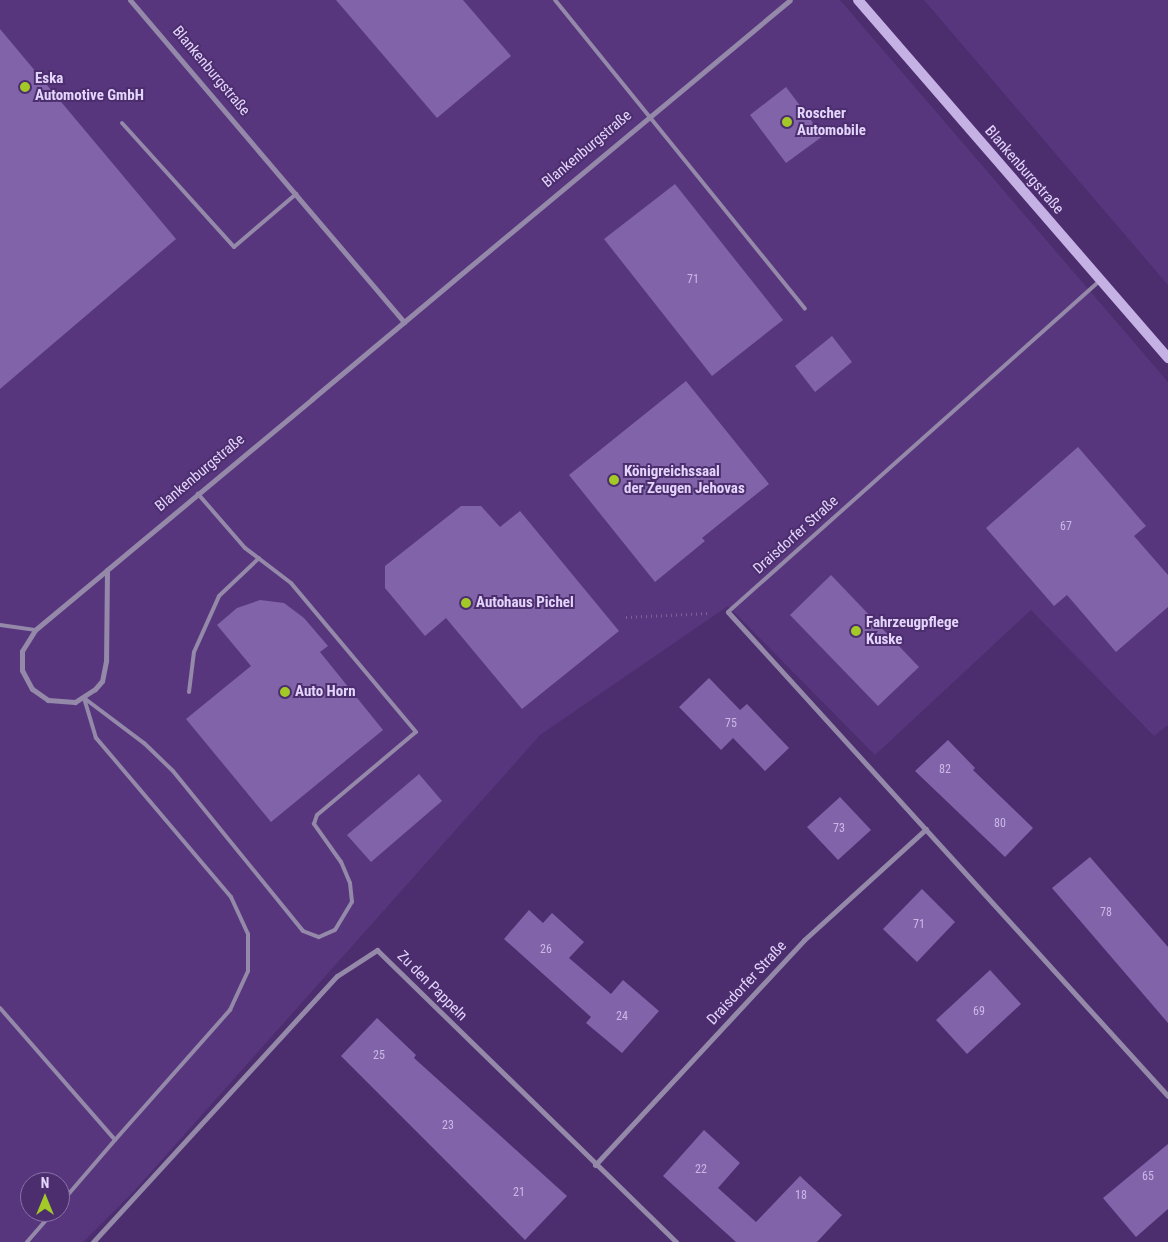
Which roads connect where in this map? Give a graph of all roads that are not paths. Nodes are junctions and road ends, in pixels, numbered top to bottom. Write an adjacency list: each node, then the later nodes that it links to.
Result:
1 (130, 0): 7 (street, Blankenburgstraße)
2 (555, 0): 5 (lane)
3 (790, 0): 5 (street, Blankenburgstraße)
4 (858, 0): 8 (main road, Blankenburgstraße)
5 (650, 116): 9 (lane); 10 (street, Blankenburgstraße)
6 (122, 123): 7 (lane)
7 (296, 194): 10 (street, Blankenburgstraße)
8 (1100, 280): 11 (main road, Blankenburgstraße); 15 (lane, Draisdorfer Straße)
9 (805, 309)
10 (404, 322): 12 (street, Blankenburgstraße)
11 (1168, 358)
12 (198, 494): 13 (lane); 14 (street, Blankenburgstraße)
13 (259, 558): 18 (lane); 19 (lane)
14 (107, 570): 17 (street, Blankenburgstraße); 19 (street)
15 (728, 612): 20 (street)
16 (0, 624): 17 (lane)
17 (36, 630): 19 (street, Blankenburgstraße)
18 (189, 692)
19 (84, 698): 23 (lane)
20 (926, 829): 22 (street); 24 (street, Draisdorfer Straße)
21 (0, 1008): 23 (lane)
22 (1168, 1096)
23 (115, 1140): 25 (lane)
24 (595, 1165): 28 (street, Zu den Pappeln); 29 (street, Zu den Pappeln)
25 (70, 1192)
26 (44, 1222): 27 (lane)
27 (27, 1242)
28 (93, 1242)
29 (676, 1242)

